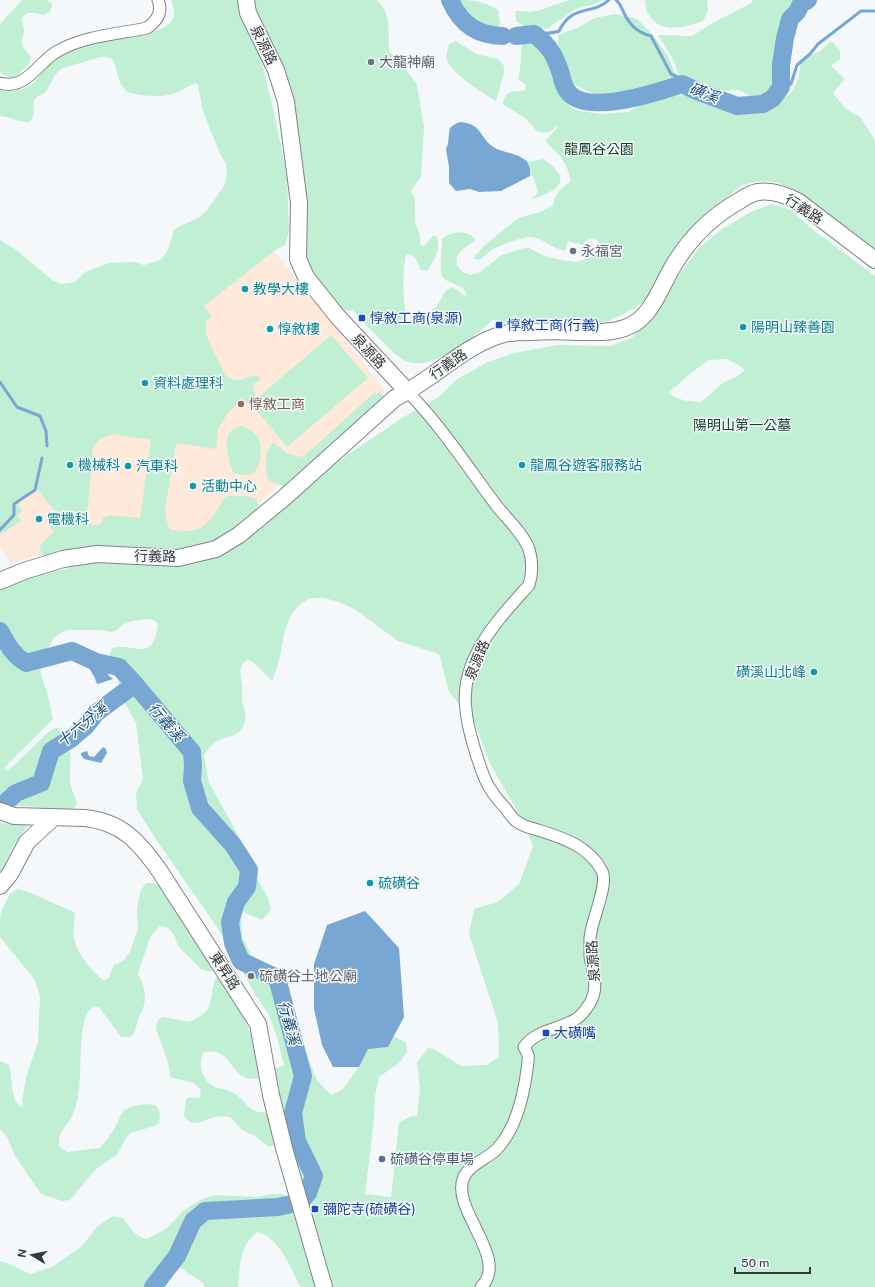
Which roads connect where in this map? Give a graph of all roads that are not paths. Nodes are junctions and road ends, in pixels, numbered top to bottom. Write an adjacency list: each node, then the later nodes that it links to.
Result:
1 (158, 0): 3 (street)
2 (246, 0): 5 (street, 泉源路)
3 (0, 83)
4 (875, 260): 5 (street, 行義路)
5 (408, 392): 6 (street, 行義路); 11 (street, 泉源路)
6 (0, 581)
7 (0, 810): 8 (street, 東昇路)
8 (53, 818): 9 (street); 10 (street, 東昇路)
9 (0, 886)
10 (324, 1287)
11 (481, 1287)

